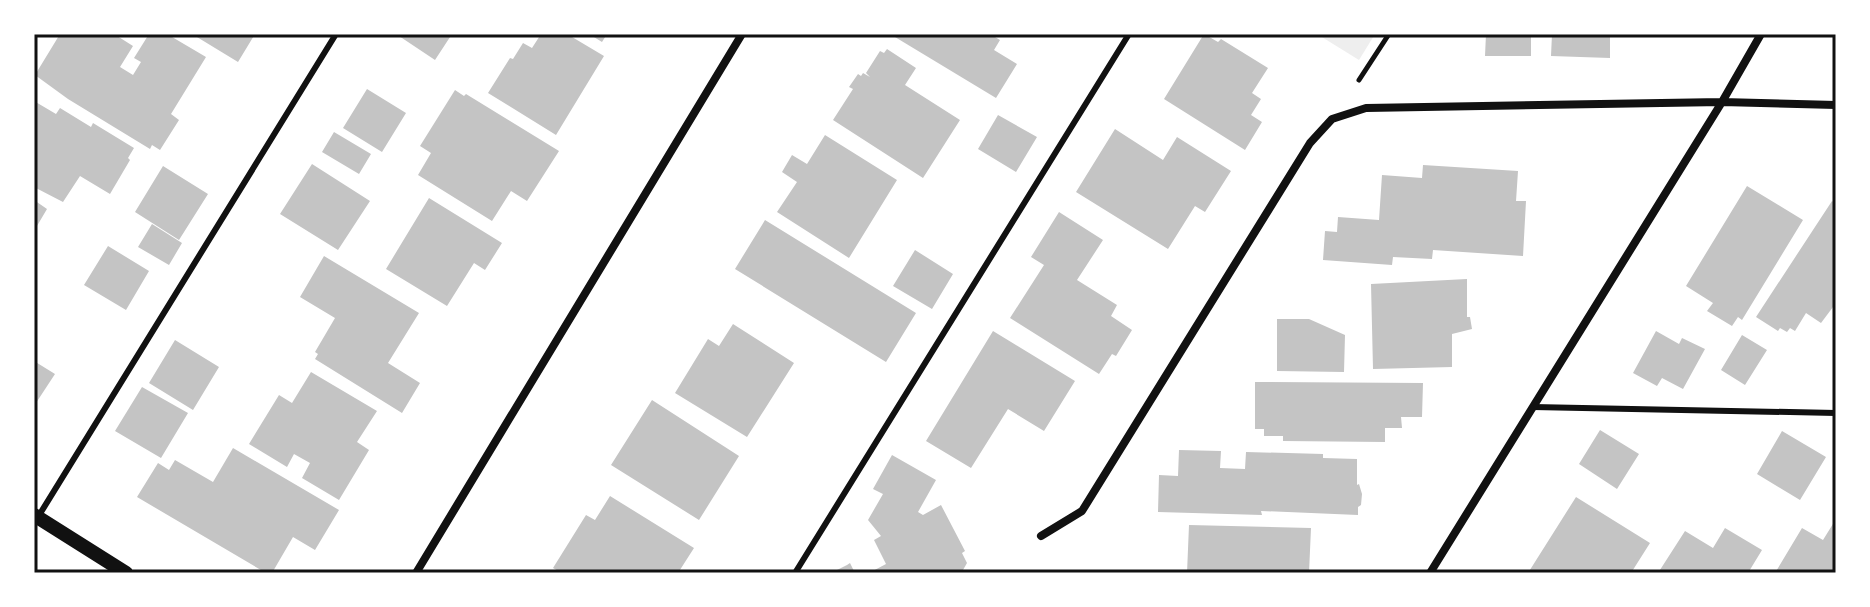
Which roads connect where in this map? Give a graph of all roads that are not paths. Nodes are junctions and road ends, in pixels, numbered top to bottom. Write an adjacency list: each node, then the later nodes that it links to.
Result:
1 (336, 34): 9 (lane)
2 (742, 34): 12 (street)
3 (1129, 34): 13 (lane)
4 (1761, 34): 5 (street)
5 (1722, 102): 6 (street); 7 (street); 10 (street)
6 (1836, 105)
7 (1533, 407): 8 (lane); 14 (street)
8 (1836, 413)
9 (35, 518): 11 (street)
10 (1041, 536)
11 (126, 573)
12 (416, 573)
13 (795, 573)
14 (1430, 573)

